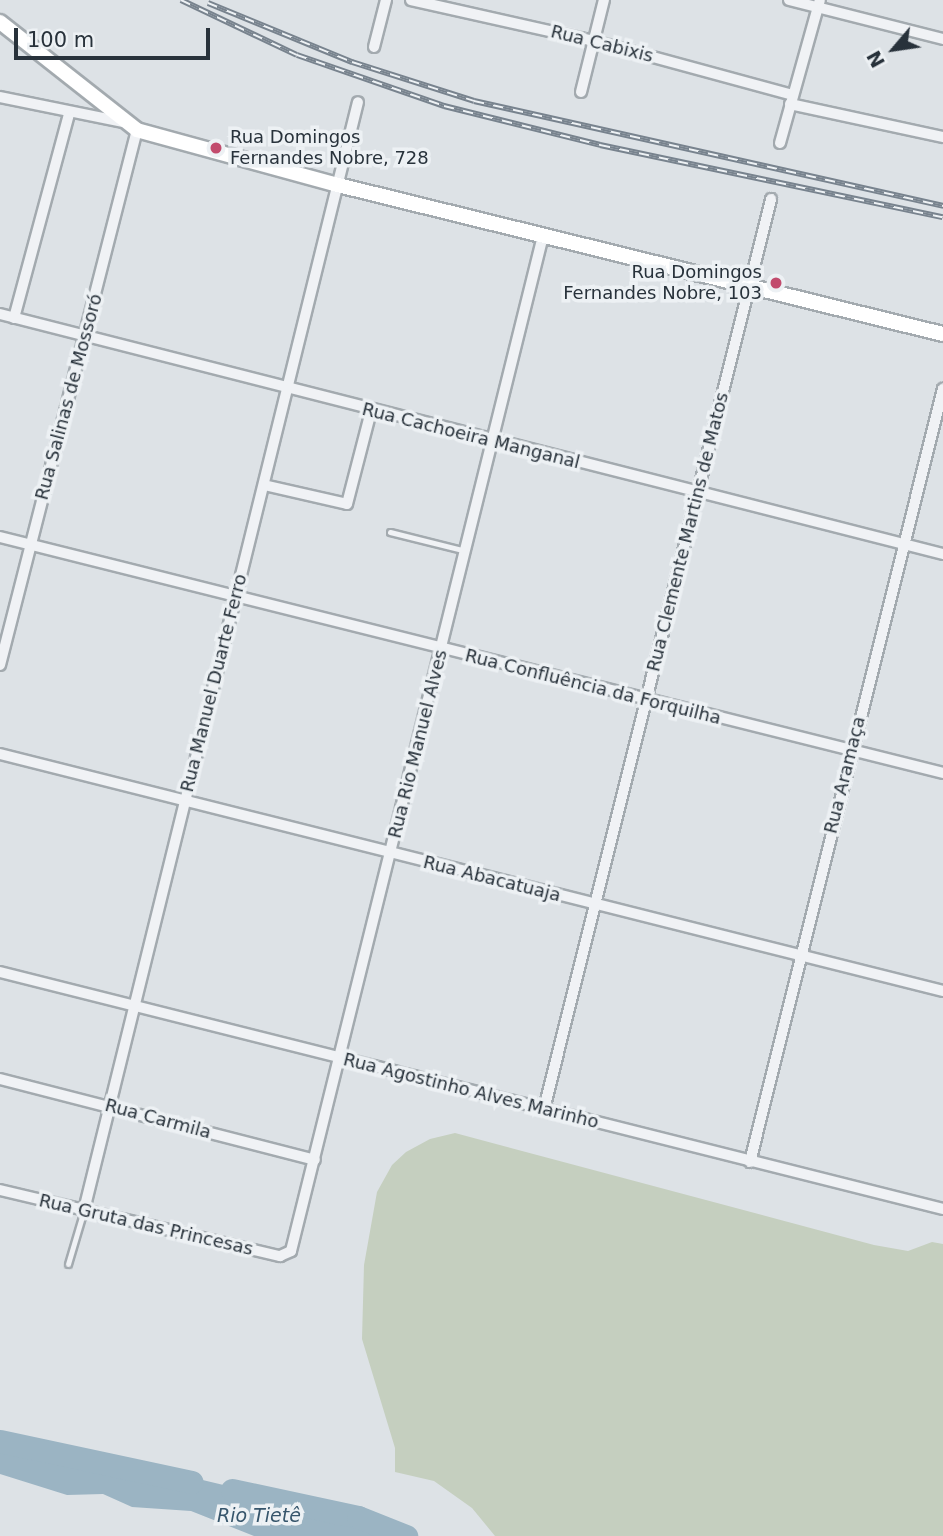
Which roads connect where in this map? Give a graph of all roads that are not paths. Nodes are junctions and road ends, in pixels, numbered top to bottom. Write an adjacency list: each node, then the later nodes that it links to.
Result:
1 (386, 0): 9 (street)
2 (411, 0): 8 (street, Rua Cabixis)
3 (604, 0): 8 (street)
4 (789, 0): 5 (street)
5 (819, 4): 7 (street); 12 (street)
6 (0, 22): 15 (street)
7 (943, 39)
8 (594, 41): 10 (street); 12 (street, Rua Cabixis)
9 (374, 47)
10 (581, 92)
11 (0, 97): 14 (street)
12 (791, 99): 17 (street, Rua Cabixis); 18 (street)
13 (358, 102): 19 (street, Rua Manuel Duarte Ferro)
14 (69, 114): 15 (street); 24 (street)
15 (123, 122): 16 (street)
16 (137, 130): 19 (street); 26 (street, Rua Salinas de Mossoró)
17 (943, 137)
18 (780, 143)
19 (334, 184): 21 (street); 28 (street, Rua Manuel Duarte Ferro)
20 (771, 199): 22 (street, Rua Clemente Martins de Matos)
21 (542, 236): 22 (street); 30 (street, Rua Rio Manuel Alves)
22 (748, 285): 25 (street); 32 (street, Rua Clemente Martins de Matos)
23 (0, 314): 24 (street, Rua Cachoeira Manganal)
24 (14, 317): 26 (street, Rua Cachoeira Manganal)
25 (943, 334)
26 (85, 338): 28 (street, Rua Cachoeira Manganal); 36 (street, Rua Salinas de Mossoró)
27 (943, 389): 35 (street, Rua Aramaça)
28 (287, 390): 29 (street, Rua Cachoeira Manganal); 31 (street, Rua Manuel Duarte Ferro)
29 (371, 411): 30 (street, Rua Cachoeira Manganal); 31 (street)
30 (492, 442): 32 (street, Rua Cachoeira Manganal); 37 (street, Rua Rio Manuel Alves)
31 (264, 485): 39 (street, Rua Manuel Duarte Ferro)
32 (698, 494): 35 (street, Rua Cachoeira Manganal); 42 (street, Rua Clemente Martins de Matos)
33 (390, 532): 37 (lane)
34 (0, 537): 36 (street, Rua Confluência da Forquilha)
35 (903, 544): 38 (street, Rua Cachoeira Manganal); 43 (street, Rua Aramaça)
36 (30, 545): 39 (street, Rua Confluência da Forquilha); 41 (street, Rua Salinas de Mossoró)
37 (466, 551): 40 (street, Rua Rio Manuel Alves)
38 (943, 554)
39 (236, 597): 40 (street, Rua Confluência da Forquilha); 46 (street, Rua Manuel Duarte Ferro)
40 (442, 649): 42 (street, Rua Confluência da Forquilha); 47 (street, Rua Rio Manuel Alves)
41 (0, 665)
42 (647, 700): 43 (street, Rua Confluência da Forquilha); 48 (street, Rua Clemente Martins de Matos)
43 (851, 751): 45 (street, Rua Confluência da Forquilha); 49 (street, Rua Aramaça)
44 (0, 754): 46 (street, Rua Abacatuaja)
45 (943, 773)
46 (185, 797): 47 (street, Rua Abacatuaja); 52 (street, Rua Manuel Duarte Ferro)
47 (390, 853): 48 (street, Rua Abacatuaja); 53 (street, Rua Rio Manuel Alves)
48 (596, 906): 49 (street, Rua Abacatuaja); 56 (street, Rua Clemente Martins de Matos)
49 (801, 956): 51 (street, Rua Abacatuaja); 58 (street, Rua Aramaça)
50 (0, 972): 52 (street, Rua Agostinho Alves Marinho)
51 (943, 991)
52 (134, 1006): 53 (street, Rua Agostinho Alves Marinho); 55 (street, Rua Manuel Duarte Ferro)
53 (340, 1058): 56 (street, Rua Agostinho Alves Marinho); 57 (street, Rua Rio Manuel Alves)
54 (0, 1079): 55 (street, Rua Carmila)
55 (110, 1106): 57 (street, Rua Carmila); 61 (street, Rua Manuel Duarte Ferro)
56 (544, 1109): 58 (street, Rua Agostinho Alves Marinho)
57 (315, 1160): 62 (street, Rua Rio Manuel Alves)
58 (750, 1162): 60 (street, Rua Agostinho Alves Marinho)
59 (0, 1190): 61 (street, Rua Gruta das Princesas)
60 (943, 1209)
61 (84, 1210): 62 (street, Rua Gruta das Princesas); 63 (lane, Rua Manuel Duarte Ferro)
62 (290, 1251)
63 (68, 1264)

